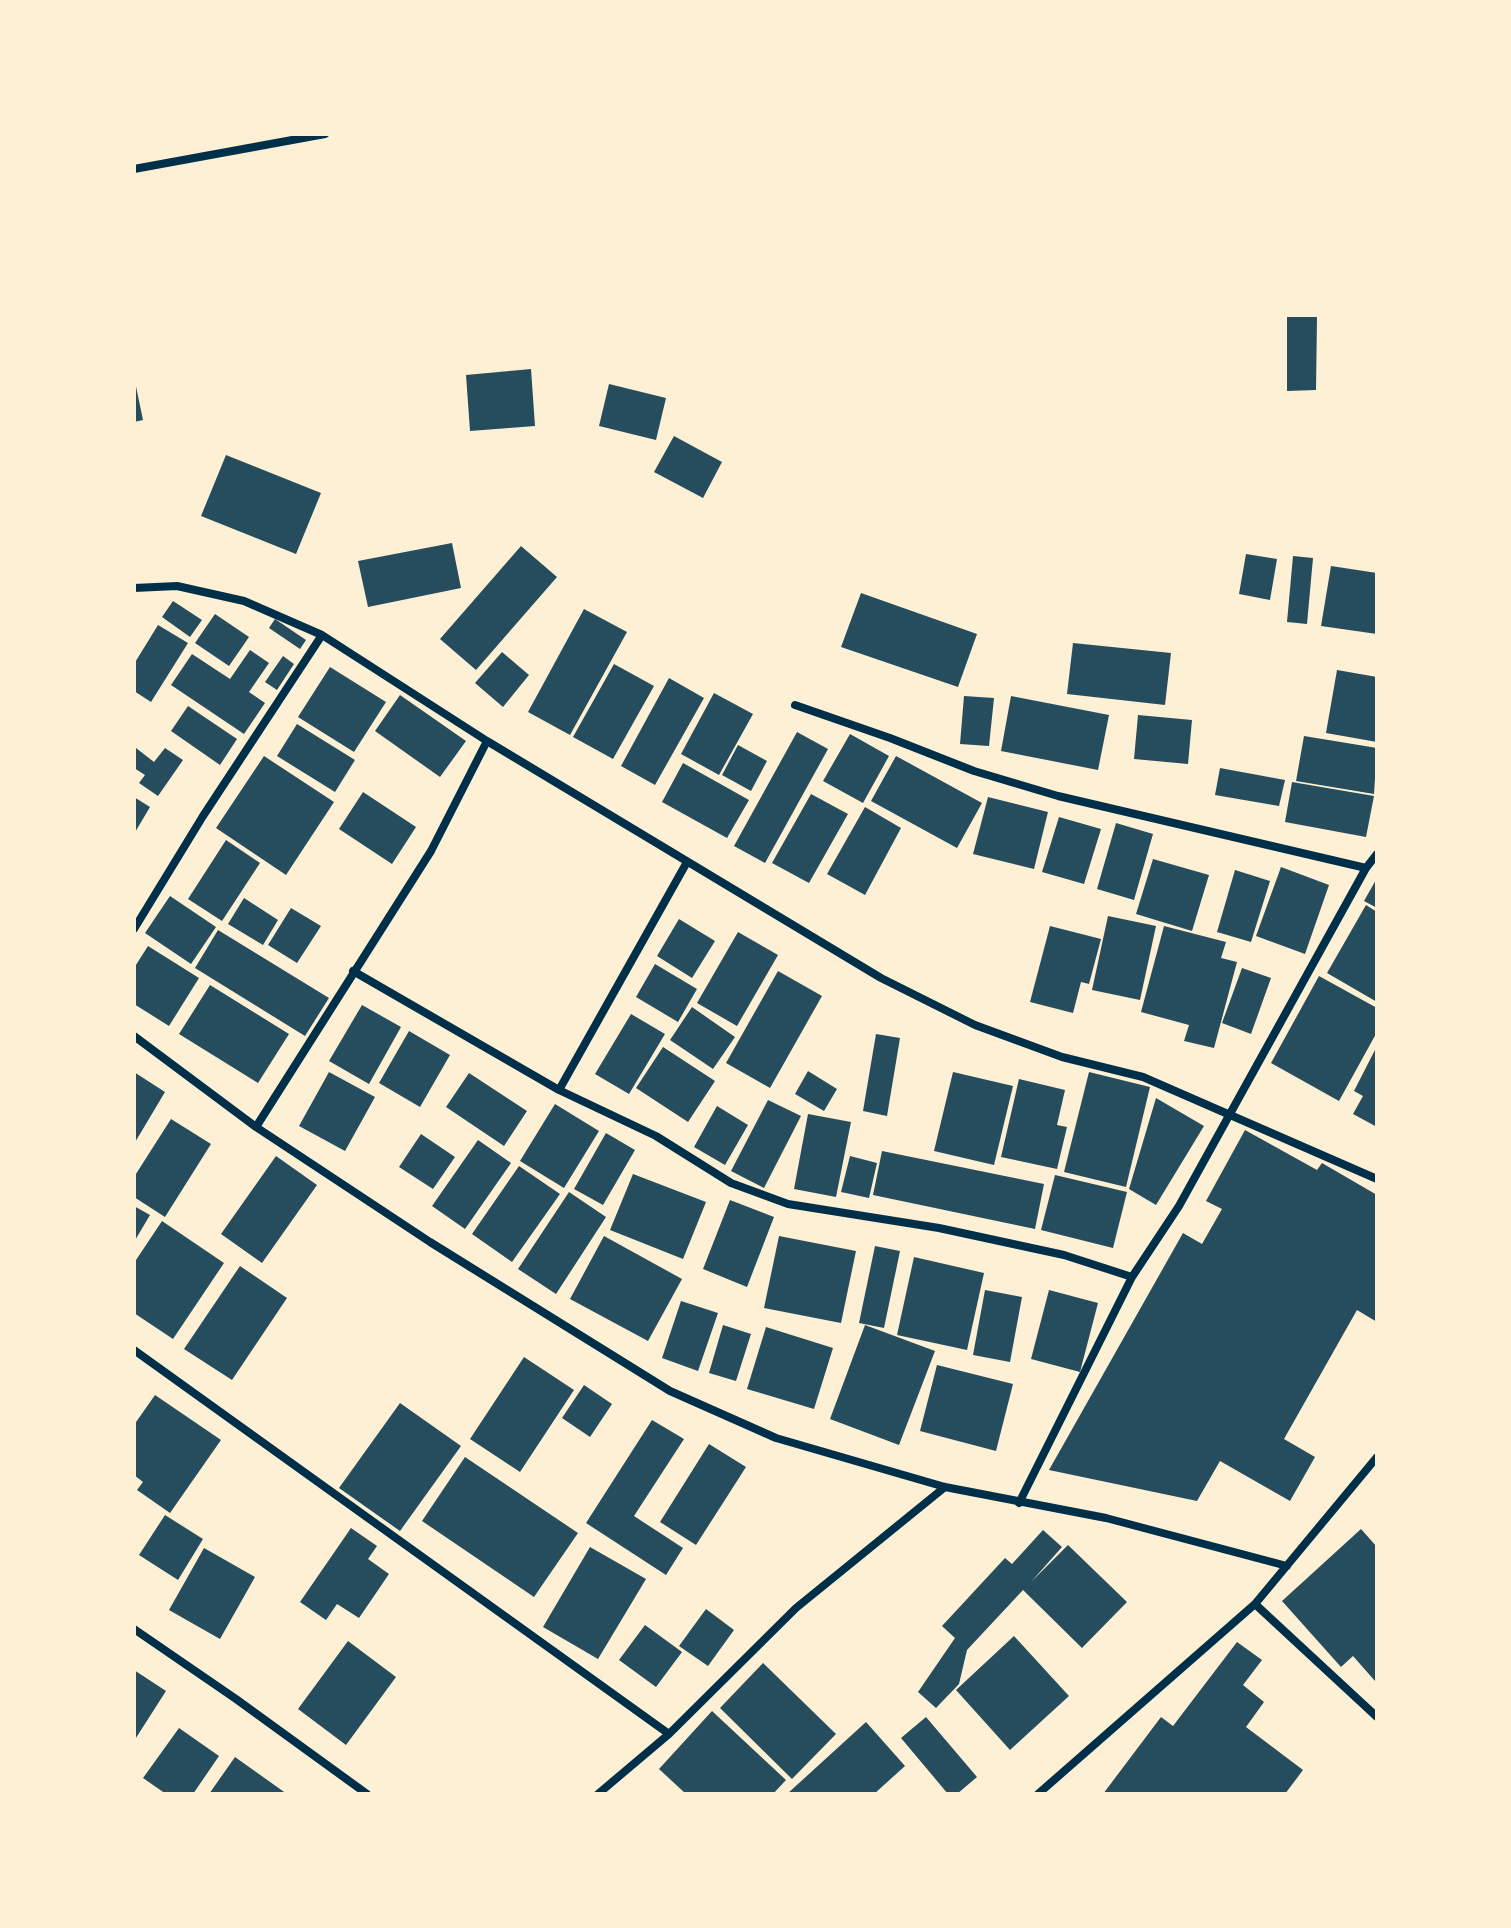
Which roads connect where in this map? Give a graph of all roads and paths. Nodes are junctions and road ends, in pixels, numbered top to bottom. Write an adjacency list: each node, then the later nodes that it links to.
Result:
1 (325, 134): 2 (street)
2 (134, 169)
3 (134, 588): 4 (street)
4 (322, 635): 6 (street); 10 (street)
5 (795, 705): 9 (street)
6 (487, 741): 8 (street); 11 (street)
7 (1377, 854): 9 (street)
8 (687, 862): 13 (street); 14 (street)
9 (1366, 868): 14 (street)
10 (134, 929)
11 (353, 971): 13 (street); 15 (street)
12 (134, 1036): 15 (street)
13 (559, 1090): 17 (street)
14 (1232, 1115): 16 (street); 17 (street)
15 (256, 1127): 20 (street)
16 (1377, 1179)
17 (1132, 1277): 21 (street)
18 (134, 1350): 26 (street)
19 (1377, 1457): 22 (street)
20 (945, 1487): 21 (street); 26 (street)
21 (1019, 1503): 22 (street)
22 (1287, 1566): 23 (street)
23 (1255, 1604): 25 (street); 29 (street)
24 (134, 1629): 27 (street)
25 (1377, 1717)
26 (669, 1734): 28 (street)
27 (367, 1794)
28 (598, 1794)
29 (1038, 1794)

